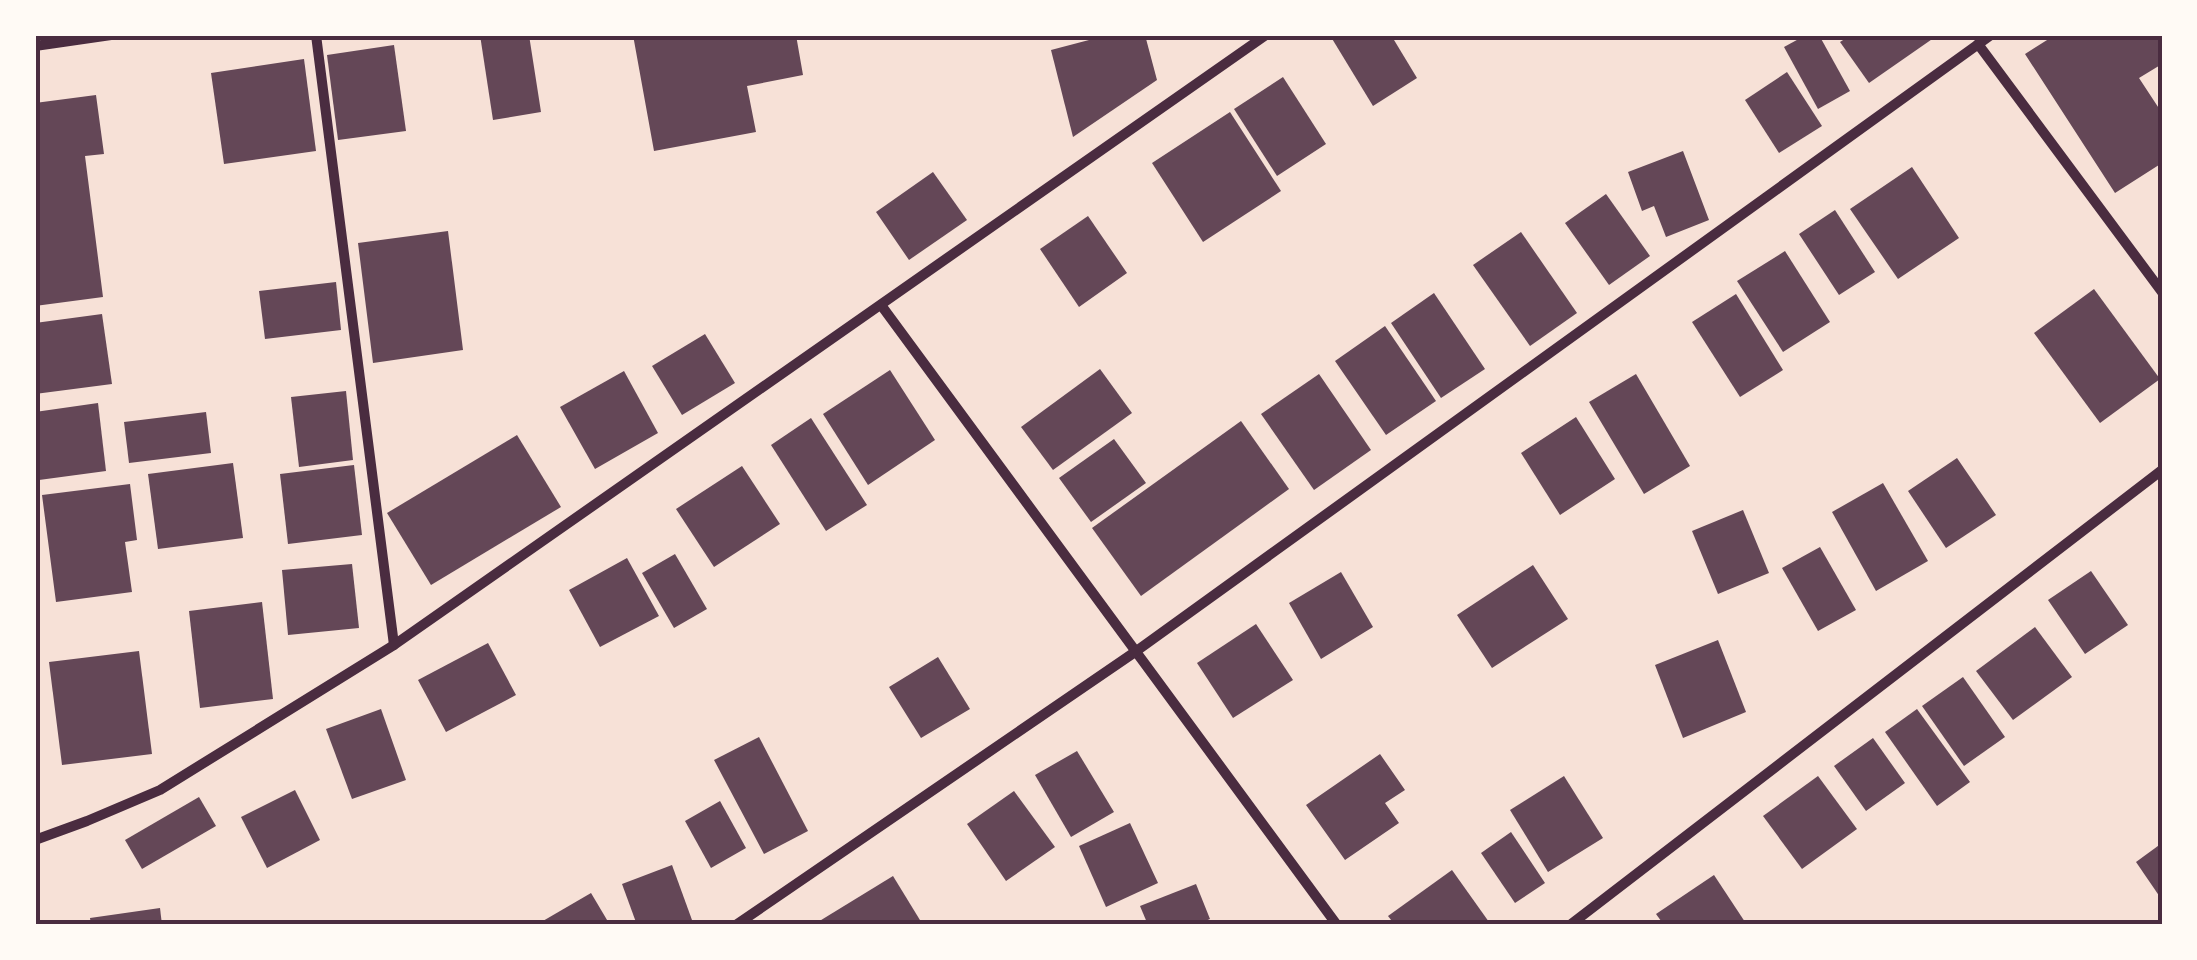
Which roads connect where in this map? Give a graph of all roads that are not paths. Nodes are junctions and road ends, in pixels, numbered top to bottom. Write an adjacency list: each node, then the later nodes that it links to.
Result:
1 (111, 35): 6 (street)
2 (316, 35): 10 (street)
3 (1266, 35): 8 (street)
4 (1991, 35): 5 (street)
5 (1978, 44): 7 (street); 11 (street)
6 (35, 46)
7 (2162, 292)
8 (881, 304): 10 (street); 11 (street)
9 (2162, 470): 15 (street)
10 (394, 645): 12 (street)
11 (1134, 652): 13 (street); 14 (street)
12 (35, 840)
13 (736, 925)
14 (1337, 925)
15 (1570, 925)

